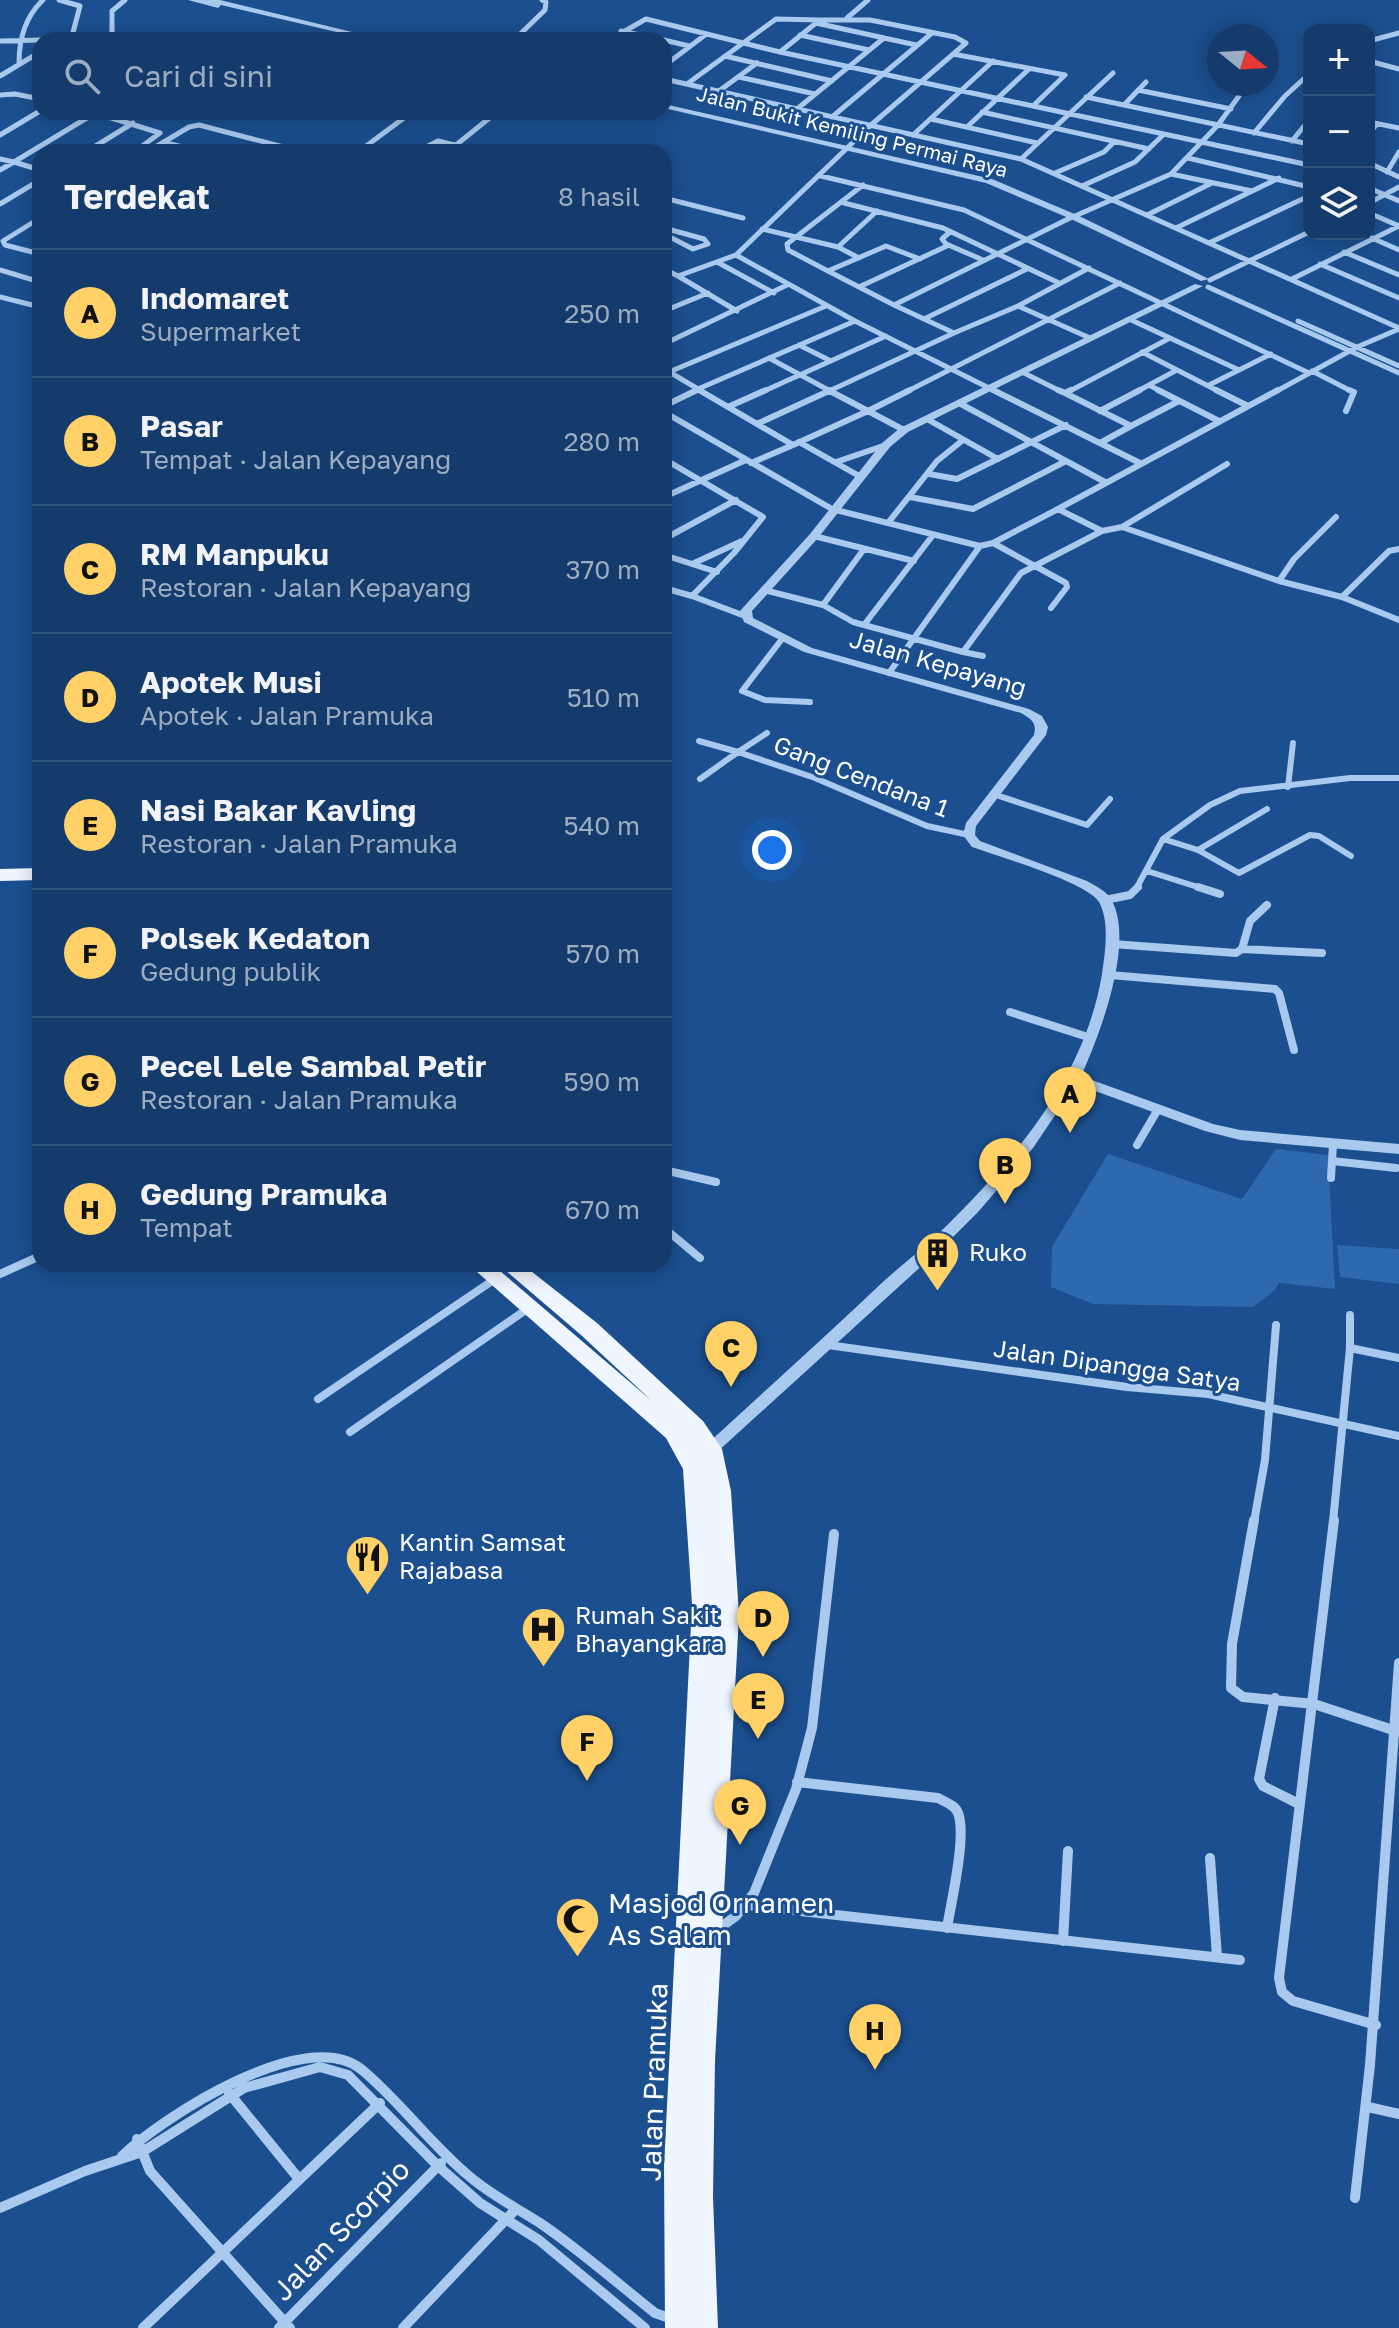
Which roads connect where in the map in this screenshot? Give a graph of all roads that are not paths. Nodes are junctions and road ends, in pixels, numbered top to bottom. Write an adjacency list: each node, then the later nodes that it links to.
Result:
1 (43, 0): 25 (street)
2 (59, 0): 11 (street)
3 (125, 0): 12 (street)
4 (192, 0): 13 (street)
5 (210, 0): 14 (street)
6 (542, 0): 15 (street)
7 (868, 0): 8 (street)
8 (847, 18): 9 (street); 17 (street)
9 (818, 21): 20 (street); 21 (street); 27 (street)
10 (620, 31): 16 (street); 19 (street)
11 (73, 32)
12 (112, 32)
13 (328, 32)
14 (347, 32)
15 (522, 32)
16 (624, 32)
17 (932, 33): 28 (street); 32 (street)
18 (1399, 33): 22 (street)
19 (705, 35): 27 (street); 29 (street)
20 (800, 35): 30 (street); 31 (street)
21 (884, 38): 28 (street); 30 (street)
22 (1375, 39)
23 (32, 40): 25 (street)
24 (0, 41): 25 (street)
25 (22, 41): 37 (street)
26 (672, 42): 29 (street)
27 (742, 44): 31 (street); 34 (street)
28 (916, 45): 44 (street)
29 (689, 46): 35 (street)
30 (869, 50): 40 (street)
31 (780, 52): 40 (street)
32 (953, 54): 36 (street); 51 (street)
33 (32, 56): 37 (street)
34 (725, 56): 38 (street); 52 (street)
35 (672, 60)
36 (993, 61): 41 (street); 55 (street)
37 (19, 63): 45 (street)
38 (757, 63): 46 (street); 49 (street)
39 (1375, 63): 42 (street)
40 (849, 67): 44 (street); 49 (street)
41 (1029, 69): 61 (street); 62 (street)
42 (1399, 69)
43 (1113, 73): 60 (street)
44 (882, 75): 51 (street); 70 (street)
45 (0, 76)
46 (739, 77): 54 (street); 56 (street)
47 (1303, 80): 86 (street)
48 (672, 81): 52 (street)
49 (832, 81): 56 (street)
50 (1146, 82): 53 (street)
51 (921, 83): 55 (street); 78 (street)
52 (687, 84): 54 (street)
53 (1138, 90): 63 (street); 65 (street)
54 (719, 91): 64 (street)
55 (963, 92): 61 (street); 71 (street)
56 (815, 94): 64 (street)
57 (0, 95): 59 (street)
58 (1239, 96): 65 (street)
59 (30, 97)
60 (1086, 97): 63 (street); 68 (street)
61 (996, 99): 62 (street); 67 (street)
62 (1034, 105): 68 (street)
63 (1124, 105): 79 (street)
64 (797, 109): 70 (street)
65 (1231, 109): 79 (street)
66 (672, 110): 107 (street, Jalan Bukit Kemiling Permai Raya)
67 (982, 112): 80 (street); 83 (street)
68 (1068, 114): 83 (street); 89 (street)
69 (32, 116): 87 (street)
70 (832, 117): 78 (street)
71 (931, 119): 80 (street); 88 (street)
72 (80, 120): 95 (street)
73 (122, 120): 76 (street)
74 (401, 120): 101 (street)
75 (487, 120): 104 (street)
76 (133, 123): 96 (street); 97 (street)
77 (1377, 124): 81 (street); 84 (street)
78 (871, 125): 88 (street); 107 (street)
79 (1218, 125): 86 (street); 105 (street)
80 (968, 126): 93 (street)
81 (1375, 126)
82 (1303, 127): 85 (street)
83 (1053, 128): 92 (street); 93 (street)
84 (1399, 128)
85 (1301, 129): 90 (street)
86 (1254, 133): 90 (street)
87 (0, 135)
88 (913, 135): 112 (street)
89 (1163, 135): 105 (street); 106 (street)
90 (1292, 141): 94 (street)
91 (163, 142): 98 (street); 99 (street); 100 (street)
92 (1114, 142): 106 (street); 119 (street)
93 (1037, 143): 112 (street)
94 (1303, 143)
95 (42, 144)
96 (99, 144)
97 (146, 144)
98 (160, 144)
99 (171, 144)
100 (272, 144)
101 (369, 144)
102 (430, 144): 103 (street)
103 (451, 144)
104 (457, 144)
105 (1201, 144): 110 (street); 114 (street)
106 (1149, 149): 128 (street)
107 (844, 150): 121 (street); 144 (street, Jalan Bukit Kemiling Permai Raya)
108 (32, 151): 113 (street)
109 (1399, 152): 118 (street)
110 (1188, 158): 120 (street); 123 (street)
111 (0, 159): 113 (street)
112 (1021, 159): 119 (street)
113 (14, 162): 116 (street); 117 (street)
114 (1303, 164)
115 (1375, 166): 118 (street)
116 (32, 168)
117 (0, 170)
118 (1387, 172): 122 (street)
119 (1055, 173): 128 (street)
120 (1171, 174): 124 (street); 135 (street)
121 (821, 176): 126 (street); 147 (street)
122 (1399, 177)
123 (1280, 178): 127 (street); 130 (street)
124 (1213, 183): 130 (street); 141 (street)
125 (32, 185): 139 (street)
126 (863, 185): 138 (street); 155 (street)
127 (1303, 185)
128 (1082, 186): 135 (street)
129 (1399, 187): 132 (street)
130 (1253, 191): 146 (street)
131 (1375, 191): 132 (street)
132 (1385, 195): 136 (street); 137 (street)
133 (1303, 199): 157 (street)
134 (672, 200): 143 (street)
135 (1114, 200): 141 (street); 144 (street)
136 (1375, 200)
137 (1399, 201)
138 (844, 203): 140 (street); 151 (street)
139 (0, 204)
140 (877, 211): 149 (street); 160 (street)
141 (1147, 215): 146 (street)
142 (1375, 216): 152 (street)
143 (743, 218)
144 (1071, 218): 155 (street); 183 (street, Jalan Bukit Kemiling Permai Raya)
145 (32, 223): 158 (street)
146 (1176, 228): 157 (street)
147 (762, 229): 151 (street); 164 (street)
148 (672, 230): 153 (street)
149 (950, 232): 159 (street); 165 (street)
150 (1303, 235): 169 (street)
151 (797, 237): 160 (street); 175 (street)
152 (1375, 237)
153 (672, 238)
154 (1375, 239): 161 (street)
155 (1027, 240): 165 (street); 172 (street)
156 (1368, 240): 163 (street)
157 (1209, 243): 169 (street)
158 (2, 244): 162 (street)
159 (949, 245): 167 (street); 168 (street)
160 (838, 247): 166 (street)
161 (1399, 250)
162 (32, 252)
163 (1344, 252): 171 (street); 177 (street)
164 (736, 255): 170 (street); 184 (street)
165 (995, 255): 168 (street); 173 (street)
166 (859, 258): 167 (street); 175 (street)
167 (920, 259): 185 (street)
168 (983, 260): 194 (street)
169 (1251, 260): 179 (street); 183 (street)
170 (717, 262): 178 (street); 188 (street)
171 (1320, 264): 179 (street); 189 (street)
172 (1089, 268): 181 (street); 182 (street)
173 (1027, 269): 181 (street); 199 (street)
174 (0, 270): 180 (street)
175 (828, 271): 185 (street)
176 (672, 273): 178 (street)
177 (1399, 275)
178 (678, 276): 187 (street)
179 (1292, 279): 203 (street)
180 (32, 280)
181 (1059, 283): 196 (street)
182 (1120, 283): 192 (street); 201 (street)
183 (1205, 283): 192 (street); 210 (street)
184 (787, 285): 188 (street); 195 (street)
185 (859, 287): 194 (street)
186 (1399, 287): 189 (street)
187 (708, 293): 197 (street); 198 (street)
188 (774, 293): 198 (street)
189 (1387, 293): 191 (street)
190 (0, 297): 193 (street)
191 (1399, 298)
192 (1162, 303): 200 (street); 213 (street)
193 (32, 305)
194 (894, 305): 199 (street)
195 (826, 306): 202 (street); 217 (street)
196 (1018, 306): 201 (street); 204 (street)
197 (672, 308)
198 (737, 311): 208 (street)
199 (924, 319): 204 (street)
200 (1129, 319): 206 (street); 207 (street)
201 (1048, 320): 206 (street); 218 (street)
202 (855, 321): 205 (street); 209 (street)
203 (1399, 328): 210 (street)
204 (954, 333): 211 (street)
205 (886, 336): 211 (street); 215 (street)
206 (1090, 338): 221 (street)
207 (1170, 338): 212 (street); 220 (street)
208 (672, 340)
209 (799, 345): 214 (street); 215 (street)
210 (1353, 349): 216 (street); 222 (street); 223 (street)
211 (918, 352): 218 (street); 230 (street)
212 (1142, 352): 219 (street); 231 (street)
213 (1271, 354): 220 (street); 222 (street)
214 (769, 358): 225 (street); 229 (street)
215 (831, 361): 225 (street)
216 (1399, 366)
217 (672, 369)
218 (953, 370): 228 (street); 237 (street)
219 (1177, 370): 226 (street); 227 (street)
220 (1239, 370): 227 (street)
221 (1022, 372): 228 (street); 231 (street)
222 (1310, 372): 236 (street); 239 (street)
223 (1399, 373)
224 (672, 374): 229 (street)
225 (801, 375): 230 (street); 235 (street)
226 (1149, 385): 232 (street); 238 (street)
227 (1209, 385): 236 (street)
228 (990, 388): 233 (street); 244 (street)
229 (698, 389): 234 (street); 235 (street)
230 (833, 390): 237 (street); 243 (street)
231 (1065, 393): 238 (street)
232 (1179, 401): 242 (street); 245 (street)
233 (959, 403): 241 (street); 248 (street)
234 (672, 404)
235 (730, 406): 243 (street)
236 (1248, 406): 242 (street)
237 (868, 411): 246 (street); 250 (street)
238 (1100, 411): 245 (street)
239 (1346, 411)
240 (672, 414): 254 (street)
241 (927, 419): 246 (street); 247 (street)
242 (1219, 421): 256 (street)
243 (759, 423): 250 (street)
244 (1066, 425): 248 (street); 249 (street)
245 (1131, 426): 249 (street)
246 (904, 430): 251 (street)
247 (963, 440): 252 (street); 259 (street)
248 (1032, 442): 252 (street); 253 (street)
249 (1100, 443): 256 (street)
250 (796, 444): 254 (street); 255 (street)
251 (886, 445): 255 (street); 260 (street)
252 (998, 459): 259 (street)
253 (1066, 461): 262 (street); 264 (street)
254 (749, 462): 261 (street); 266 (street)
255 (836, 462): 260 (street)
256 (1140, 463): 262 (street)
257 (672, 464): 261 (street)
258 (1227, 464): 270 (street)
259 (929, 474): 264 (street)
260 (861, 477): 266 (street)
261 (699, 479): 263 (street); 265 (street)
262 (1105, 482): 267 (street)
263 (672, 492)
264 (910, 497): 269 (street)
265 (736, 500): 272 (street); 275 (street)
266 (832, 509): 269 (street); 274 (street)
267 (1058, 509): 271 (street); 276 (street)
268 (1336, 517): 285 (street)
269 (888, 523): 273 (street)
270 (1122, 527): 271 (street); 285 (street)
271 (1102, 531): 283 (street)
272 (672, 535)
273 (933, 535): 277 (street); 281 (street)
274 (814, 536): 278 (street); 287 (street)
275 (746, 539): 282 (street); 284 (street)
276 (993, 543): 277 (street); 283 (street)
277 (980, 546): 295 (street)
278 (864, 549): 281 (street); 290 (street)
279 (1399, 549): 289 (street)
280 (672, 558): 282 (street)
281 (914, 561): 294 (street)
282 (692, 564): 284 (street)
283 (1034, 565): 291 (street); 297 (street)
284 (717, 572): 288 (street)
285 (1279, 581): 289 (street)
286 (672, 590): 288 (street)
287 (764, 590): 290 (street); 292 (street)
288 (692, 596): 292 (street)
289 (1342, 597): 293 (street)
290 (823, 605): 294 (street)
291 (1051, 608)
292 (745, 616): 296 (street, Jalan Kepayang)
293 (1399, 620)
294 (864, 625): 295 (street)
295 (914, 638): 297 (street); 299 (street)
296 (782, 639): 299 (street, Jalan Kepayang); 300 (street)
297 (963, 652): 298 (street)
298 (983, 656)
299 (889, 673): 308 (street, Jalan Kepayang)
300 (810, 702)
301 (767, 733): 304 (street, Gang Cendana 1)
302 (699, 741): 304 (street, Gang Cendana 1)
303 (1293, 743): 307 (street)
304 (738, 752): 306 (street, Gang Cendana 1); 311 (street, Gang Cendana 1)
305 (1399, 778): 307 (street)
306 (700, 779)
307 (1288, 787): 312 (street)
308 (993, 794): 309 (street); 311 (street, Jalan Kepayang)
309 (1110, 799)
310 (1267, 809): 313 (street)
311 (969, 835): 321 (street)
312 (1163, 839): 313 (street); 315 (street)
313 (1198, 850): 314 (street)
314 (1351, 856)
315 (1147, 871): 320 (street); 321 (street)
316 (32, 874): 317 (main road)
317 (0, 875)
318 (32, 886): 319 (main road)
319 (0, 888)
320 (1220, 894)
321 (1105, 900): 323 (street)
322 (1267, 905): 324 (street)
323 (1112, 944): 324 (street); 326 (street)
324 (1242, 949): 325 (street)
325 (1322, 953)
326 (1110, 975): 328 (street); 329 (street)
327 (1010, 1012): 328 (street)
328 (1091, 1038): 330 (street)
329 (1294, 1050)
330 (1073, 1078): 331 (street); 350 (street)
331 (1157, 1111): 332 (street); 333 (street)
332 (1333, 1144): 334 (street); 335 (street)
333 (1137, 1145)
334 (1399, 1149)
335 (1332, 1161): 336 (street); 338 (street)
336 (1396, 1168)
337 (672, 1172): 339 (street)
338 (1331, 1178)
339 (716, 1182)
340 (672, 1235): 341 (street)
341 (700, 1258)
342 (32, 1260): 346 (street)
343 (493, 1272): 353 (street)
344 (504, 1272): 347 (main road, Jalan Pramuka)
345 (507, 1272): 358 (main road, Jalan Pramuka)
346 (0, 1274)
347 (531, 1307): 356 (street); 361 (main road, Jalan Pramuka)
348 (1350, 1315): 351 (street)
349 (1276, 1325): 354 (street)
350 (828, 1345): 354 (street, Jalan Dipangga Satya); 358 (street)
351 (1350, 1348): 352 (street); 355 (street)
352 (1399, 1358)
353 (318, 1399)
354 (1270, 1410): 355 (street, Jalan Dipangga Satya); 362 (street)
355 (1345, 1424): 357 (street, Jalan Dipangga Satya); 363 (street)
356 (350, 1432)
357 (1399, 1436)
358 (711, 1449): 361 (main road, Jalan Pramuka)
359 (834, 1534): 365 (street)
360 (1399, 1663): 364 (street)
361 (713, 1684): 371 (main road, Jalan Pramuka)
362 (1275, 1698): 363 (street); 366 (street)
363 (1314, 1704): 364 (street); 366 (street)
364 (1395, 1732): 375 (street)
365 (797, 1782): 369 (street); 370 (street)
366 (1299, 1804): 375 (street)
367 (1068, 1851): 372 (street)
368 (1210, 1858): 373 (street)
369 (746, 1905): 370 (street); 371 (street)
370 (947, 1928): 372 (street)
371 (698, 1939): 390 (main road, Jalan Pramuka); 395 (main road, Jalan Pramuka)
372 (1063, 1941): 373 (street)
373 (1217, 1957): 374 (street)
374 (1240, 1960)
375 (1376, 2025): 378 (street)
376 (227, 2090): 377 (street); 380 (street); 381 (street); 384 (street)
377 (383, 2102): 383 (street); 384 (street)
378 (1368, 2107): 379 (street); 385 (street)
379 (1399, 2114)
380 (137, 2139): 381 (street); 382 (street)
381 (142, 2152): 382 (street); 389 (street)
382 (121, 2157): 386 (street)
383 (442, 2162): 387 (street); 388 (street); 391 (street, Jalan Scorpio)
384 (299, 2179): 389 (street)
385 (1355, 2198)
386 (0, 2208)
387 (515, 2210): 388 (street); 390 (street)
388 (505, 2221): 393 (street); 394 (street)
389 (221, 2253): 391 (street); 392 (street)
390 (680, 2325)
391 (284, 2326)
392 (143, 2328)
393 (403, 2328)
394 (645, 2328)
395 (704, 2328)

